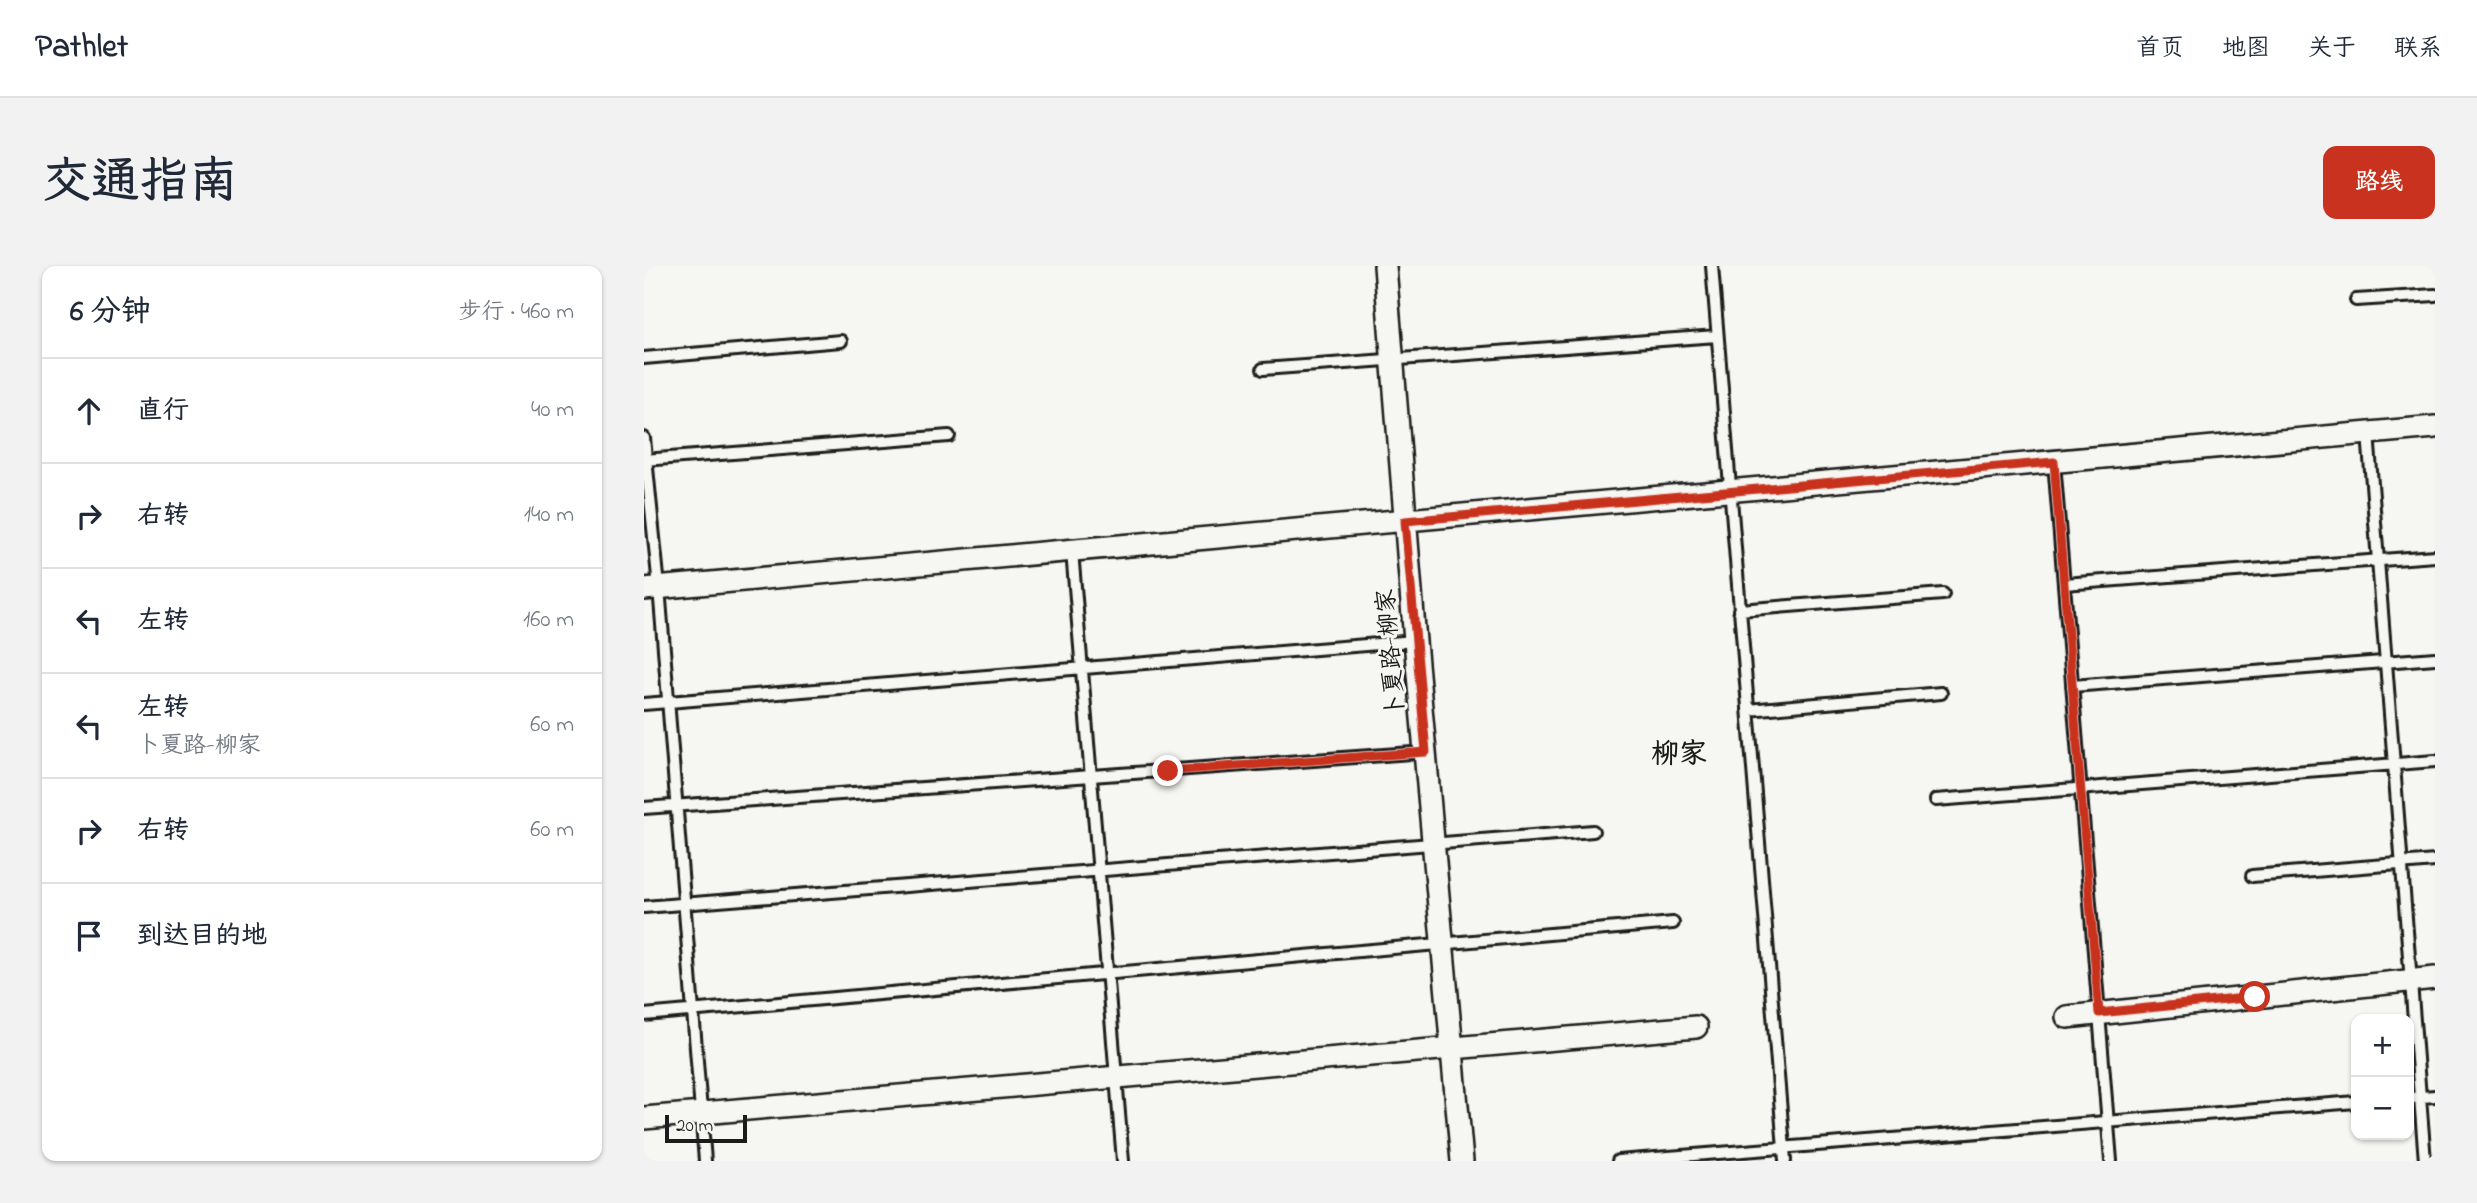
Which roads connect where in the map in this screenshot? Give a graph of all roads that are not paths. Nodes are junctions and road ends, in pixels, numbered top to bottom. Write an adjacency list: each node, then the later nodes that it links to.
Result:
1 (1387, 266): 8 (street, 卜夏路-柳家)
2 (1712, 266): 5 (lane)
3 (2435, 295): 4 (lane)
4 (2356, 300)
5 (1717, 336): 8 (lane); 16 (lane)
6 (841, 341): 7 (lane)
7 (644, 358)
8 (1393, 361): 9 (lane); 17 (street, 卜夏路-柳家)
9 (1263, 369)
10 (2435, 427): 11 (street)
11 (2368, 433): 15 (street); 20 (lane)
12 (949, 436): 14 (lane)
13 (644, 438): 14 (lane)
14 (645, 460): 22 (lane)
15 (2054, 462): 16 (street); 21 (lane)
16 (1730, 492): 17 (street); 24 (lane)
17 (1405, 521): 18 (street); 25 (street, 卜夏路-柳家)
18 (1072, 551): 22 (street); 28 (lane)
19 (2435, 556): 20 (lane)
20 (2378, 560): 21 (lane); 27 (lane)
21 (2064, 584): 29 (lane)
22 (651, 588): 31 (lane)
23 (1943, 594): 24 (lane)
24 (1739, 610): 33 (lane)
25 (1415, 641): 28 (lane); 34 (street, 卜夏路-柳家)
26 (2435, 659): 27 (lane)
27 (2386, 662): 29 (lane); 36 (lane)
28 (1082, 668): 31 (lane); 37 (lane)
29 (2072, 686): 38 (lane)
30 (1941, 693): 33 (lane)
31 (668, 703): 32 (lane); 40 (lane)
32 (644, 705)
33 (1748, 710): 69 (lane)
34 (1426, 752): 37 (lane); 43 (street, 卜夏路-柳家)
35 (2435, 761): 36 (lane)
36 (2394, 764): 38 (lane); 45 (lane)
37 (1091, 776): 40 (lane); 46 (lane)
38 (2081, 789): 39 (lane); 56 (lane)
39 (1936, 800)
40 (676, 806): 41 (lane); 48 (lane)
41 (644, 808)
42 (1592, 831): 43 (lane)
43 (1434, 844): 46 (lane); 51 (street, 卜夏路-柳家)
44 (2435, 861): 45 (lane)
45 (2402, 864): 47 (lane); 54 (lane)
46 (1098, 871): 48 (lane); 52 (lane)
47 (2252, 876)
48 (684, 904): 49 (lane); 55 (lane)
49 (644, 908)
50 (1673, 923): 51 (lane)
51 (1443, 944): 52 (lane); 60 (street, 卜夏路-柳家)
52 (1107, 974): 55 (lane); 61 (lane)
53 (2435, 978): 54 (street)
54 (2411, 981): 56 (street); 62 (lane)
55 (693, 1010): 57 (lane); 66 (lane)
56 (2099, 1013): 58 (street); 68 (lane)
57 (644, 1015)
58 (2067, 1017)
59 (1696, 1027): 60 (street)
60 (1453, 1048): 61 (street); 72 (street, 卜夏路-柳家)
61 (1116, 1076): 66 (street); 71 (lane)
62 (2413, 1077)
63 (2435, 1096): 64 (lane)
64 (2414, 1098): 76 (lane)
65 (2351, 1102): 68 (lane)
66 (701, 1113): 67 (street); 70 (lane)
67 (644, 1118)
68 (2108, 1122): 69 (lane); 75 (lane)
69 (1784, 1148): 73 (lane); 74 (lane)
70 (705, 1161)
71 (1123, 1161)
72 (1462, 1161)
73 (1618, 1161)
74 (1785, 1161)
75 (2111, 1161)
76 (2425, 1161)

